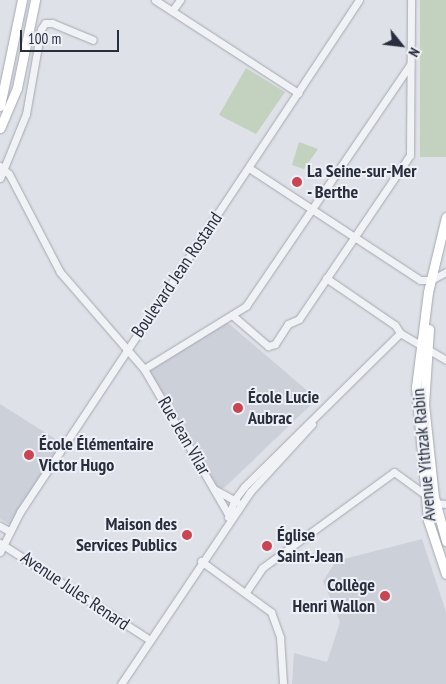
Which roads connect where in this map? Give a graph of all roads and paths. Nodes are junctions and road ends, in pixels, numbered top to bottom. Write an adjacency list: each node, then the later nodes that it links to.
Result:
1 (22, 0): 11 (main road)
2 (34, 0): 12 (main road)
3 (155, 0): 7 (street)
4 (180, 0): 7 (street)
5 (359, 0): 10 (street, Boulevard Jean Rostand)
6 (411, 0): 9 (street)
7 (172, 11): 10 (street)
8 (93, 40): 13 (street)
9 (410, 65): 16 (street); 19 (street)
10 (298, 93): 14 (street, Boulevard Jean Rostand)
11 (0, 106)
12 (0, 128)
13 (2, 168): 15 (street); 26 (street, Rue Jean Vilar)
14 (248, 168): 16 (street); 26 (street, Boulevard Jean Rostand)
15 (0, 178)
16 (313, 209): 19 (street); 23 (street)
17 (446, 217): 22 (main road, Avenue Yithzak Rabin)
18 (446, 235): 22 (main road, Avenue Yithzak Rabin)
19 (354, 237): 21 (street); 22 (street)
20 (446, 272): 22 (street)
21 (326, 278): 23 (street); 24 (street)
22 (434, 279): 25 (main road, Avenue Yithzak Rabin)
23 (232, 315): 28 (street)
24 (400, 333): 25 (street); 29 (street)
25 (424, 346): 27 (street); 30 (main road, Avenue Yithzak Rabin); 30 (main road, Avenue Yithzak Rabin)
26 (125, 350): 28 (street, Rue Jean Vilar); 38 (street, Boulevard Jean Rostand)
27 (446, 360)
28 (144, 369): 31 (street, Rue Jean Vilar)
29 (312, 424): 32 (street); 35 (street)
30 (425, 479): 33 (main road, Avenue Yithzak Rabin); 33 (street); 46 (street)
31 (214, 489): 32 (street); 36 (street, Rue Jean Vilar)
32 (235, 498): 35 (street); 36 (street)
33 (430, 500): 34 (street); 40 (main road, Avenue Yithzak Rabin); 42 (street); 45 (main road, Avenue Yithzak Rabin)
34 (446, 503)
35 (238, 510): 36 (street); 39 (street)
36 (229, 514): 39 (street)
37 (0, 526): 38 (street, Avenue Jules Renard)
38 (9, 531): 41 (street, Boulevard Jean Rostand)
39 (222, 532): 44 (street)
40 (446, 541)
41 (2, 543): 43 (street, Boulevard Jean Rostand); 47 (street, Avenue Jules Renard)
42 (446, 548)
43 (0, 552)
44 (201, 561): 46 (street); 47 (street)
45 (446, 574)
46 (246, 592): 49 (street)
47 (150, 640): 48 (street)
48 (121, 684)
49 (282, 684)

